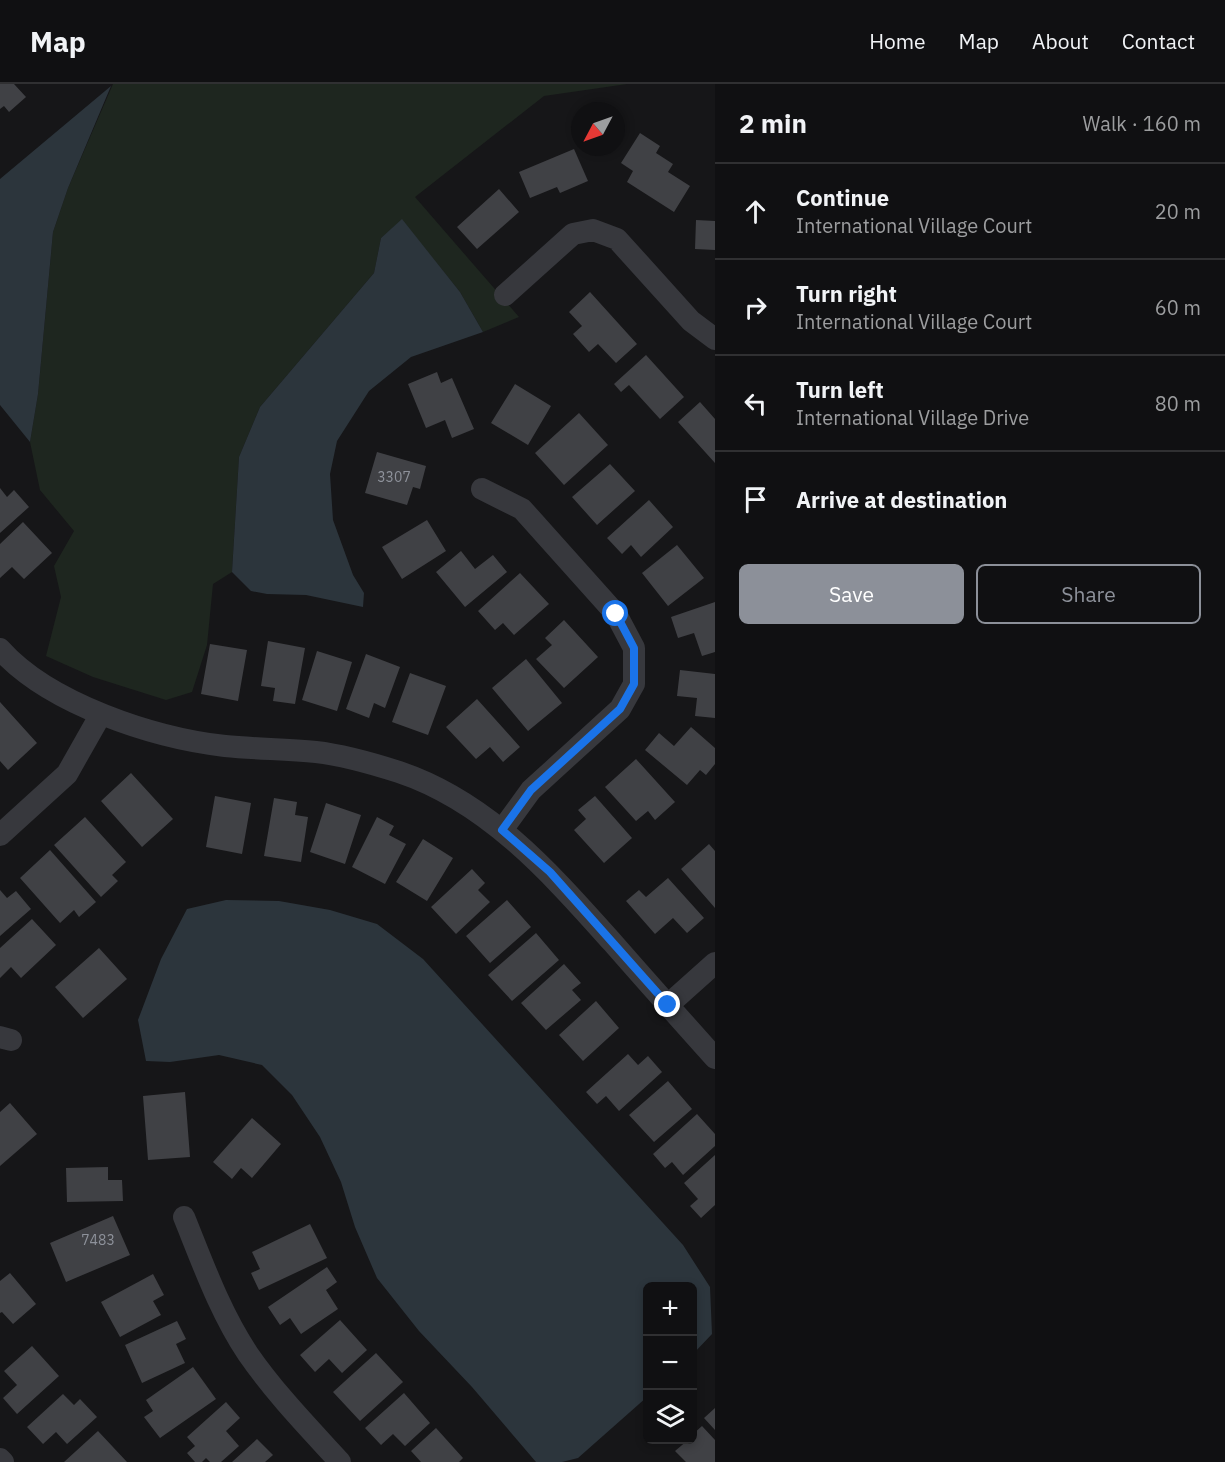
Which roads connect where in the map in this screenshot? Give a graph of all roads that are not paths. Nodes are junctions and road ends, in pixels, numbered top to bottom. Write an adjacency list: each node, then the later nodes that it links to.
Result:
1 (505, 295): 2 (street)
2 (715, 339)
3 (482, 489): 6 (street)
4 (0, 649): 5 (street)
5 (101, 714): 6 (street); 7 (street)
6 (502, 830): 9 (street)
7 (0, 835)
8 (715, 963): 9 (street)
9 (668, 1005): 10 (street)
10 (715, 1058)
11 (184, 1218): 12 (street)
12 (340, 1462)

